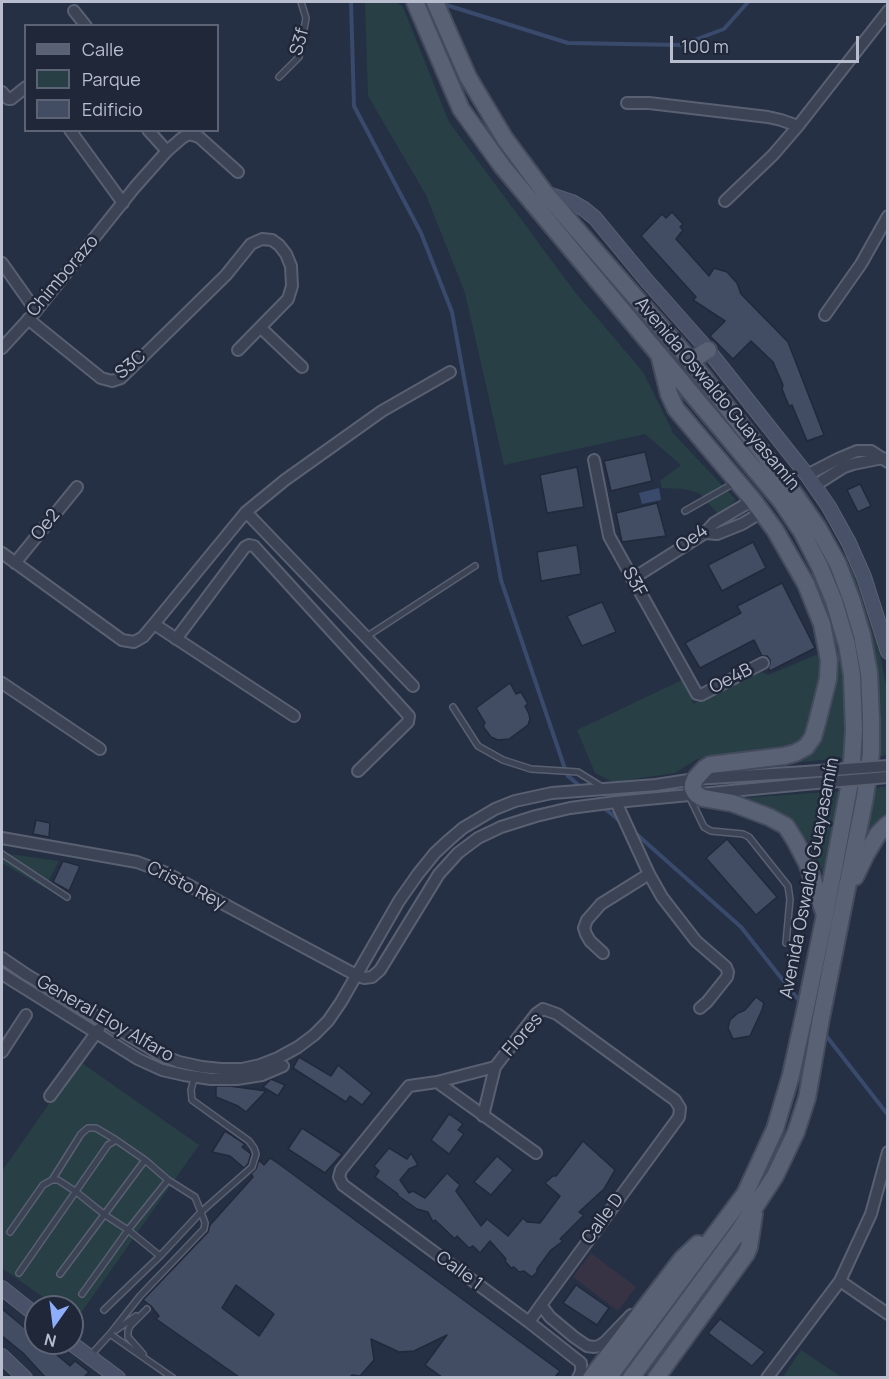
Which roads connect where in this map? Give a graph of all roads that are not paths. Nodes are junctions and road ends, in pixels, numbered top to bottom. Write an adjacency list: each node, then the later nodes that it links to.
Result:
1 (301, 2): 7 (lane, S3f)
2 (416, 3): 27 (main road, Avenida Oswaldo Guayasamín)
3 (437, 6): 16 (main road, Avenida Oswaldo Guayasamín)
4 (74, 11): 6 (street)
5 (888, 11): 11 (street)
6 (84, 24)
7 (279, 77)
8 (24, 89): 9 (street)
9 (2, 92)
10 (627, 103): 11 (street)
11 (798, 126): 17 (street)
12 (71, 132): 18 (street)
13 (150, 132): 14 (street)
14 (167, 151): 15 (street, Chimborazo); 18 (street, Chimborazo)
15 (238, 172)
16 (545, 193): 26 (street); 28 (main road, Avenida Oswaldo Guayasamín)
17 (725, 201)
18 (123, 203): 21 (street, Chimborazo)
19 (888, 216): 22 (street)
20 (2, 263): 21 (street, S3C)
21 (32, 315): 23 (street, S3C); 24 (street, Chimborazo)
22 (825, 315)
23 (261, 328): 25 (street); 29 (street)
24 (2, 348)
25 (238, 350)
26 (708, 350): 28 (main road); 34 (street)
27 (659, 354): 33 (main road); 66 (main road, Avenida Oswaldo Guayasamín)
28 (691, 361): 65 (main road, Avenida Oswaldo Guayasamín)
29 (302, 367)
30 (450, 372): 38 (street)
31 (594, 460): 42 (street, S3F)
32 (885, 460): 34 (street)
33 (737, 481): 36 (main road); 37 (lane)
34 (811, 481): 46 (street)
35 (77, 487): 40 (street, Oe2)
36 (757, 506): 42 (street, Oe4); 58 (main road)
37 (685, 511)
38 (246, 512): 43 (street); 44 (street)
39 (2, 553): 40 (street)
40 (15, 563): 43 (street)
41 (475, 566): 44 (lane)
42 (632, 579): 50 (street, S3F)
43 (154, 624): 45 (street)
44 (366, 637): 49 (street)
45 (176, 639): 52 (street); 55 (street)
46 (888, 652)
47 (763, 663): 50 (street, Oe4B)
48 (2, 683): 53 (street)
49 (413, 686)
50 (698, 695)
51 (453, 707): 57 (lane)
52 (294, 716)
53 (100, 750)
54 (888, 766): 58 (street, bridge)
55 (358, 771)
56 (888, 777): 58 (street, bridge)
57 (606, 789): 58 (street, General Eloy Alfaro); 71 (street, General Eloy Alfaro)
58 (693, 789): 59 (street); 66 (main road); 67 (lane)
59 (616, 802): 63 (street); 71 (street)
60 (888, 824): 65 (main road)
61 (2, 838): 71 (street, Cristo Rey)
62 (2, 854): 64 (lane)
63 (649, 874): 68 (street); 72 (street)
64 (67, 897)
65 (845, 899): 92 (main road, Avenida Oswaldo Guayasamín)
66 (825, 915): 95 (main road, Avenida Oswaldo Guayasamín)
67 (786, 942)
68 (603, 952)
69 (2, 958): 74 (street, General Eloy Alfaro)
70 (2, 974): 75 (street)
71 (356, 975): 79 (street, General Eloy Alfaro)
72 (700, 1008)
73 (26, 1015): 76 (street)
74 (105, 1022): 75 (street); 79 (street, General Eloy Alfaro)
75 (96, 1033): 79 (street); 81 (street)
76 (2, 1052)
77 (283, 1066): 79 (street)
78 (495, 1067): 80 (street, Flores); 82 (street); 83 (street, Flores)
79 (196, 1071): 93 (lane)
80 (437, 1082): 82 (street); 88 (street, Flores)
81 (50, 1096)
82 (483, 1116): 86 (street)
83 (679, 1117): 106 (street, Calle D)
84 (116, 1140): 87 (lane); 89 (lane); 91 (lane)
85 (888, 1152): 102 (street)
86 (536, 1154)
87 (145, 1160): 90 (lane); 94 (lane)
88 (339, 1177): 109 (street, Calle 1)
89 (52, 1180): 91 (lane); 97 (lane)
90 (168, 1180): 93 (lane); 96 (lane)
91 (75, 1191): 94 (lane); 100 (lane)
92 (755, 1207): 121 (main road, Avenida Oswaldo Guayasamín); 122 (main road)
93 (201, 1212): 98 (lane); 110 (lane)
94 (105, 1215): 96 (lane); 101 (lane)
95 (724, 1222): 99 (main road); 120 (main road, Avenida Oswaldo Guayasamín)
96 (128, 1230): 98 (lane); 104 (lane)
97 (10, 1232)
98 (160, 1256): 107 (lane)
99 (682, 1259): 106 (street); 119 (main road)
100 (19, 1273)
101 (60, 1274)
102 (840, 1281): 108 (street); 123 (street)
103 (2, 1288): 105 (street)
104 (82, 1293)
105 (24, 1305)
106 (541, 1305): 109 (street, Calle D)
107 (104, 1310)
108 (888, 1314)
109 (530, 1322): 118 (street, Calle 1)
110 (110, 1334): 113 (lane); 114 (lane); 114 (lane)
111 (84, 1353): 113 (street)
112 (2, 1356): 115 (street)
113 (89, 1357): 116 (street)
114 (150, 1361): 117 (lane)
115 (25, 1377)
116 (118, 1377)
117 (173, 1377)
118 (578, 1377)
119 (591, 1377)
120 (608, 1377)
121 (631, 1377)
122 (656, 1377)
123 (767, 1377)

